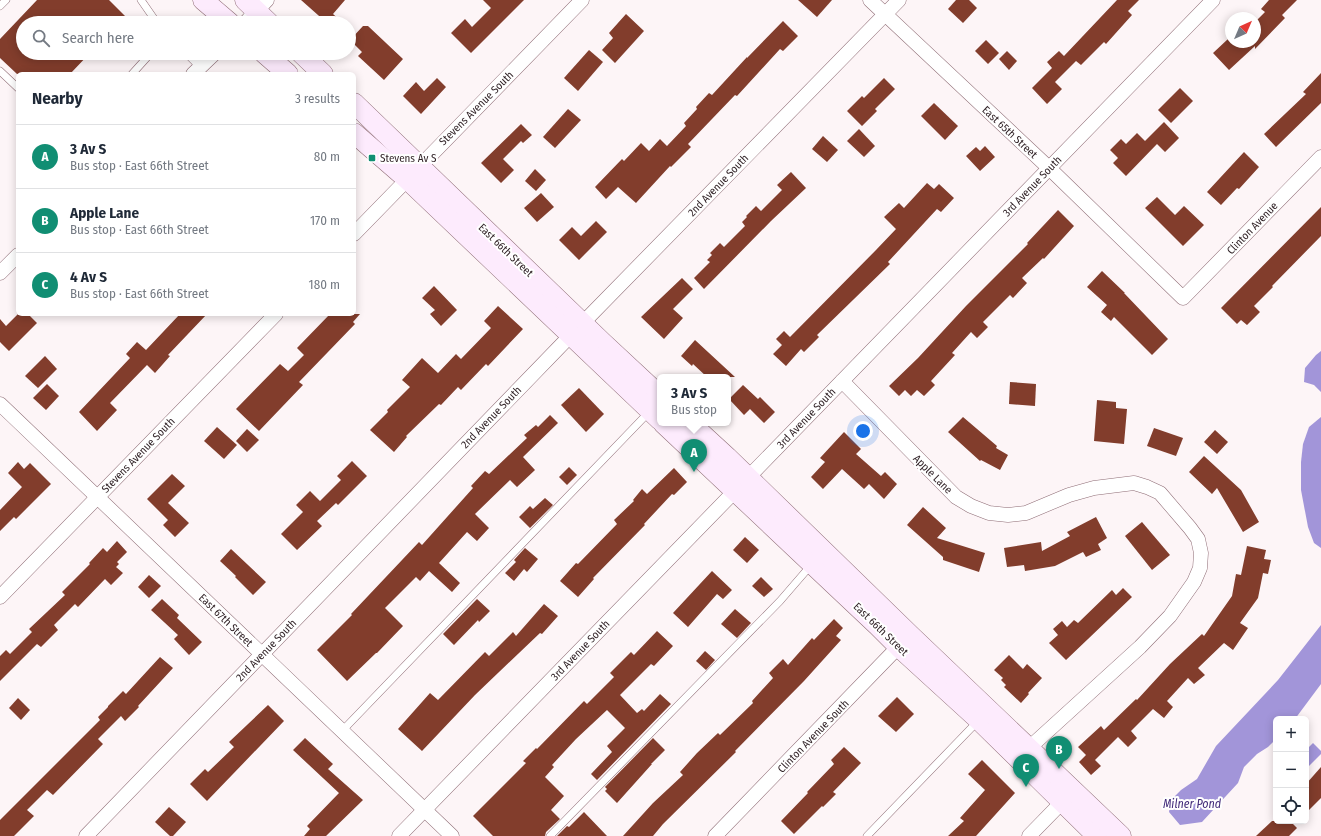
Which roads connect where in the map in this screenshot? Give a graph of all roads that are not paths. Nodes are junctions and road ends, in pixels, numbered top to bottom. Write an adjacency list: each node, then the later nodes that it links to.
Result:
1 (6, 0): 8 (lane)
2 (141, 0): 10 (lane)
3 (203, 0): 11 (main road)
4 (582, 0): 27 (street, Stevens Avenue South)
5 (870, 0): 9 (street, East 65th Street)
6 (899, 0): 9 (street, 2nd Avenue South)
7 (1213, 0): 26 (street, 3rd Avenue South)
8 (0, 6)
9 (885, 14): 26 (street, East 65th Street); 33 (street, 2nd Avenue South)
10 (152, 16)
11 (222, 16)
12 (145, 60): 19 (lane)
13 (190, 60): 18 (lane)
14 (208, 60): 18 (street)
15 (272, 60): 20 (main road)
16 (308, 60): 21 (main road)
17 (0, 71): 22 (lane)
18 (197, 71)
19 (134, 72)
20 (286, 72)
21 (321, 72)
22 (16, 86)
23 (356, 105): 27 (main road, East 66th Street)
24 (356, 134): 27 (main road, East 66th Street)
25 (1321, 157): 31 (street, Clinton Avenue)
26 (1049, 168): 31 (street, East 65th Street); 34 (street, 3rd Avenue South)
27 (413, 173): 28 (street, Stevens Avenue South); 33 (main road, East 66th Street)
28 (356, 232)
29 (16, 257): 30 (street)
30 (0, 273)
31 (1183, 298)
32 (274, 316): 41 (street, Stevens Avenue South)
33 (577, 329): 36 (main road, East 66th Street); 45 (street, 2nd Avenue South)
34 (842, 382): 40 (street, 3rd Avenue South); 48 (street, Apple Lane)
35 (0, 404): 41 (street, East 67th Street)
36 (657, 410)
37 (657, 412): 47 (lane)
38 (675, 426): 40 (main road, East 66th Street)
39 (693, 426): 40 (main road, East 66th Street)
40 (741, 484): 42 (main road, East 66th Street); 44 (main road, East 66th Street); 50 (street, 3rd Avenue South)
41 (97, 497): 43 (street, Stevens Avenue South); 45 (street, East 67th Street)
42 (812, 564): 44 (main road, East 66th Street); 54 (lane)
43 (0, 597)
44 (905, 641): 46 (main road, East 66th Street); 48 (main road, East 66th Street); 55 (street, Clinton Avenue South)
45 (262, 654): 47 (street, East 67th Street); 51 (street, 2nd Avenue South)
46 (979, 720): 49 (main road, East 66th Street); 56 (lane)
47 (342, 731): 50 (street, East 67th Street)
48 (1029, 748): 49 (main road, East 66th Street)
49 (1068, 796): 57 (street); 58 (main road, East 66th Street); 59 (main road, East 66th Street)
50 (424, 810): 52 (street, 3rd Avenue South); 53 (street, East 67th Street)
51 (86, 836)
52 (399, 836)
53 (452, 836)
54 (550, 836)
55 (715, 836)
56 (867, 836)
57 (1029, 836)
58 (1097, 836)
59 (1121, 836)

